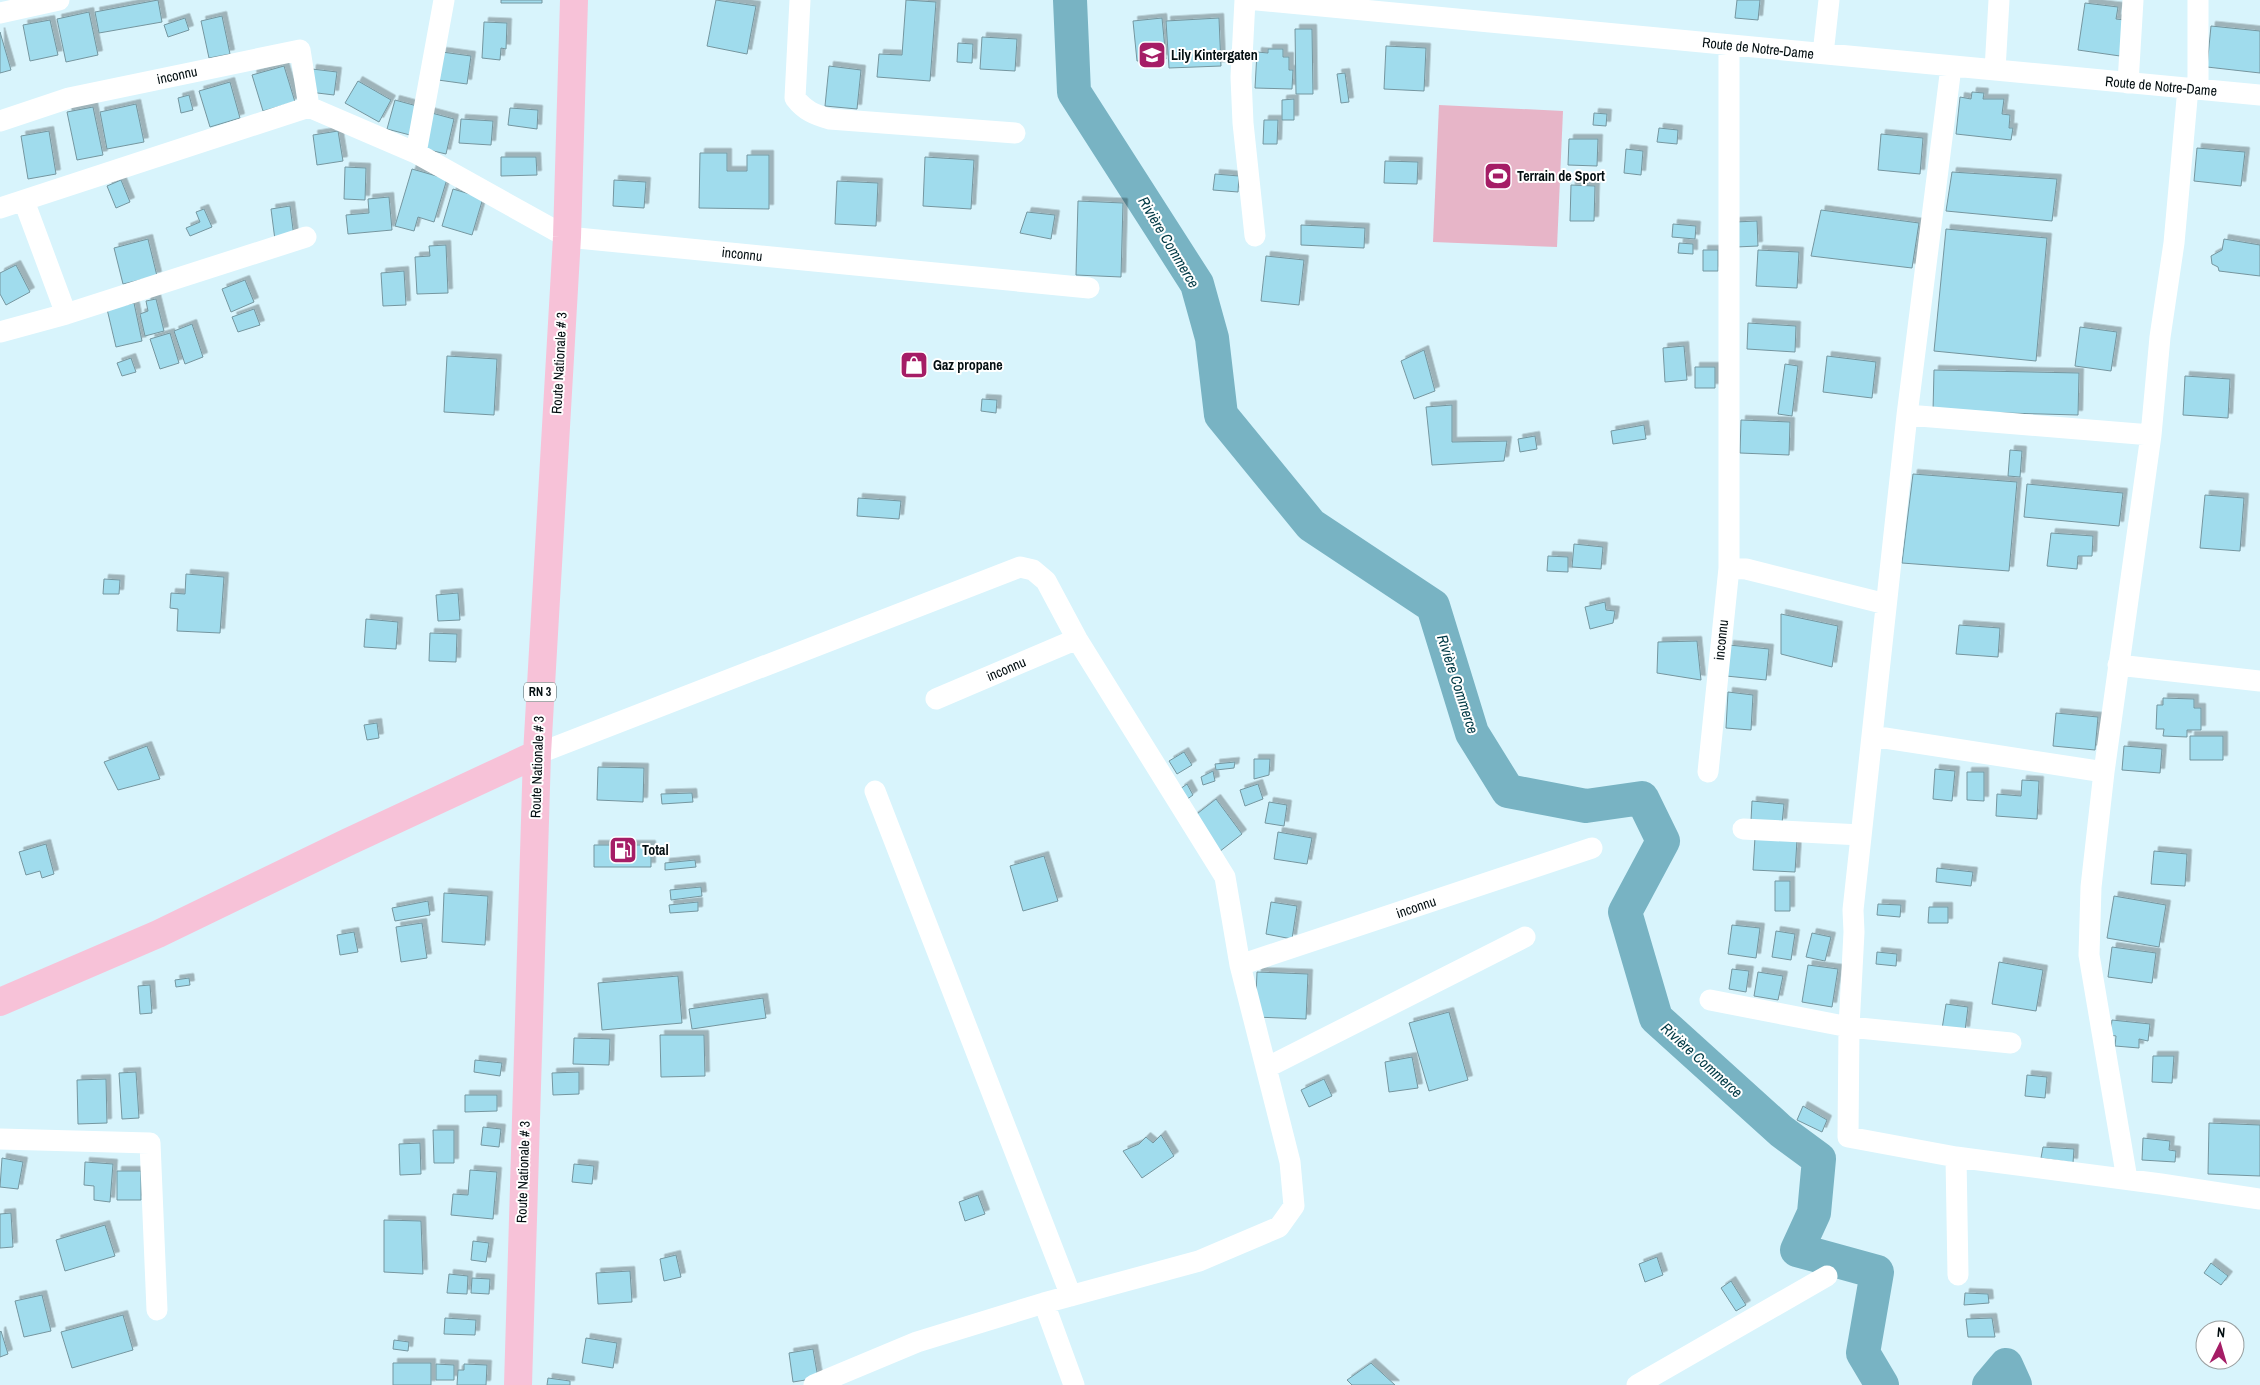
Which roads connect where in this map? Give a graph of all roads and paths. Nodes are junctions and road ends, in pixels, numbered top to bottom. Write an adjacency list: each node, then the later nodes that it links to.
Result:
1 (59, 0): 11 (street)
2 (444, 0): 22 (street)
3 (574, 0): 27 (main road, Route Nationale # 3 / RN 3)
4 (800, 0): 21 (street)
5 (1245, 0): 25 (street)
6 (1267, 0): 12 (street, Route de Notre-Dame)
7 (1829, 0): 13 (street)
8 (1999, 0): 15 (street)
9 (2133, 0): 16 (street)
10 (2198, 0): 17 (street)
11 (0, 13)
12 (1730, 45): 13 (street, Route de Notre-Dame); 33 (street, inconnu)
13 (1823, 54): 14 (street, Route de Notre-Dame)
14 (1951, 67): 15 (street, Route de Notre-Dame); 31 (street)
15 (1995, 70): 16 (street, Route de Notre-Dame)
16 (2128, 83): 17 (street, Route de Notre-Dame)
17 (2193, 89): 18 (street, Route de Notre-Dame); 32 (street)
18 (2260, 96)
19 (309, 107): 20 (street, inconnu); 22 (street, inconnu); 23 (street)
20 (0, 121)
21 (1015, 133)
22 (416, 154): 27 (street, inconnu)
23 (24, 201): 24 (street); 29 (street)
24 (0, 208)
25 (1255, 236)
26 (306, 237): 29 (street)
27 (567, 237): 28 (street, inconnu); 40 (main road, Route Nationale # 3 / RN 3)
28 (1088, 288)
29 (66, 314): 30 (street)
30 (0, 332)
31 (1907, 415): 32 (street); 34 (street)
32 (2151, 435): 36 (street)
33 (1729, 568): 34 (street); 41 (street, inconnu)
34 (1886, 604): 39 (street)
35 (1077, 639): 38 (street, inconnu); 40 (street); 48 (street)
36 (2118, 665): 37 (street); 42 (street)
37 (2260, 681)
38 (936, 699)
39 (1872, 736): 42 (street); 45 (street)
40 (536, 754): 50 (main road); 63 (main road, Route Nationale # 3 / RN 3)
41 (1708, 772)
42 (2104, 772): 56 (street)
43 (876, 791): 60 (street)
44 (1743, 828): 45 (street)
45 (1861, 835): 51 (street)
46 (1592, 848): 48 (street, inconnu)
47 (1525, 937): 53 (street)
48 (1240, 966): 53 (street)
49 (1710, 1000): 51 (street)
50 (0, 1002)
51 (1849, 1027): 52 (street); 55 (street)
52 (2011, 1043)
53 (1266, 1068): 60 (street)
54 (0, 1139): 62 (street)
55 (1956, 1157): 56 (street); 58 (street)
56 (2127, 1179): 57 (street)
57 (2260, 1199)
58 (1958, 1275)
59 (1827, 1276): 66 (street)
60 (1071, 1296): 61 (street)
61 (1044, 1303): 64 (street); 65 (street)
62 (157, 1310)
63 (518, 1385)
64 (814, 1385)
65 (1074, 1385)
66 (1637, 1385)

